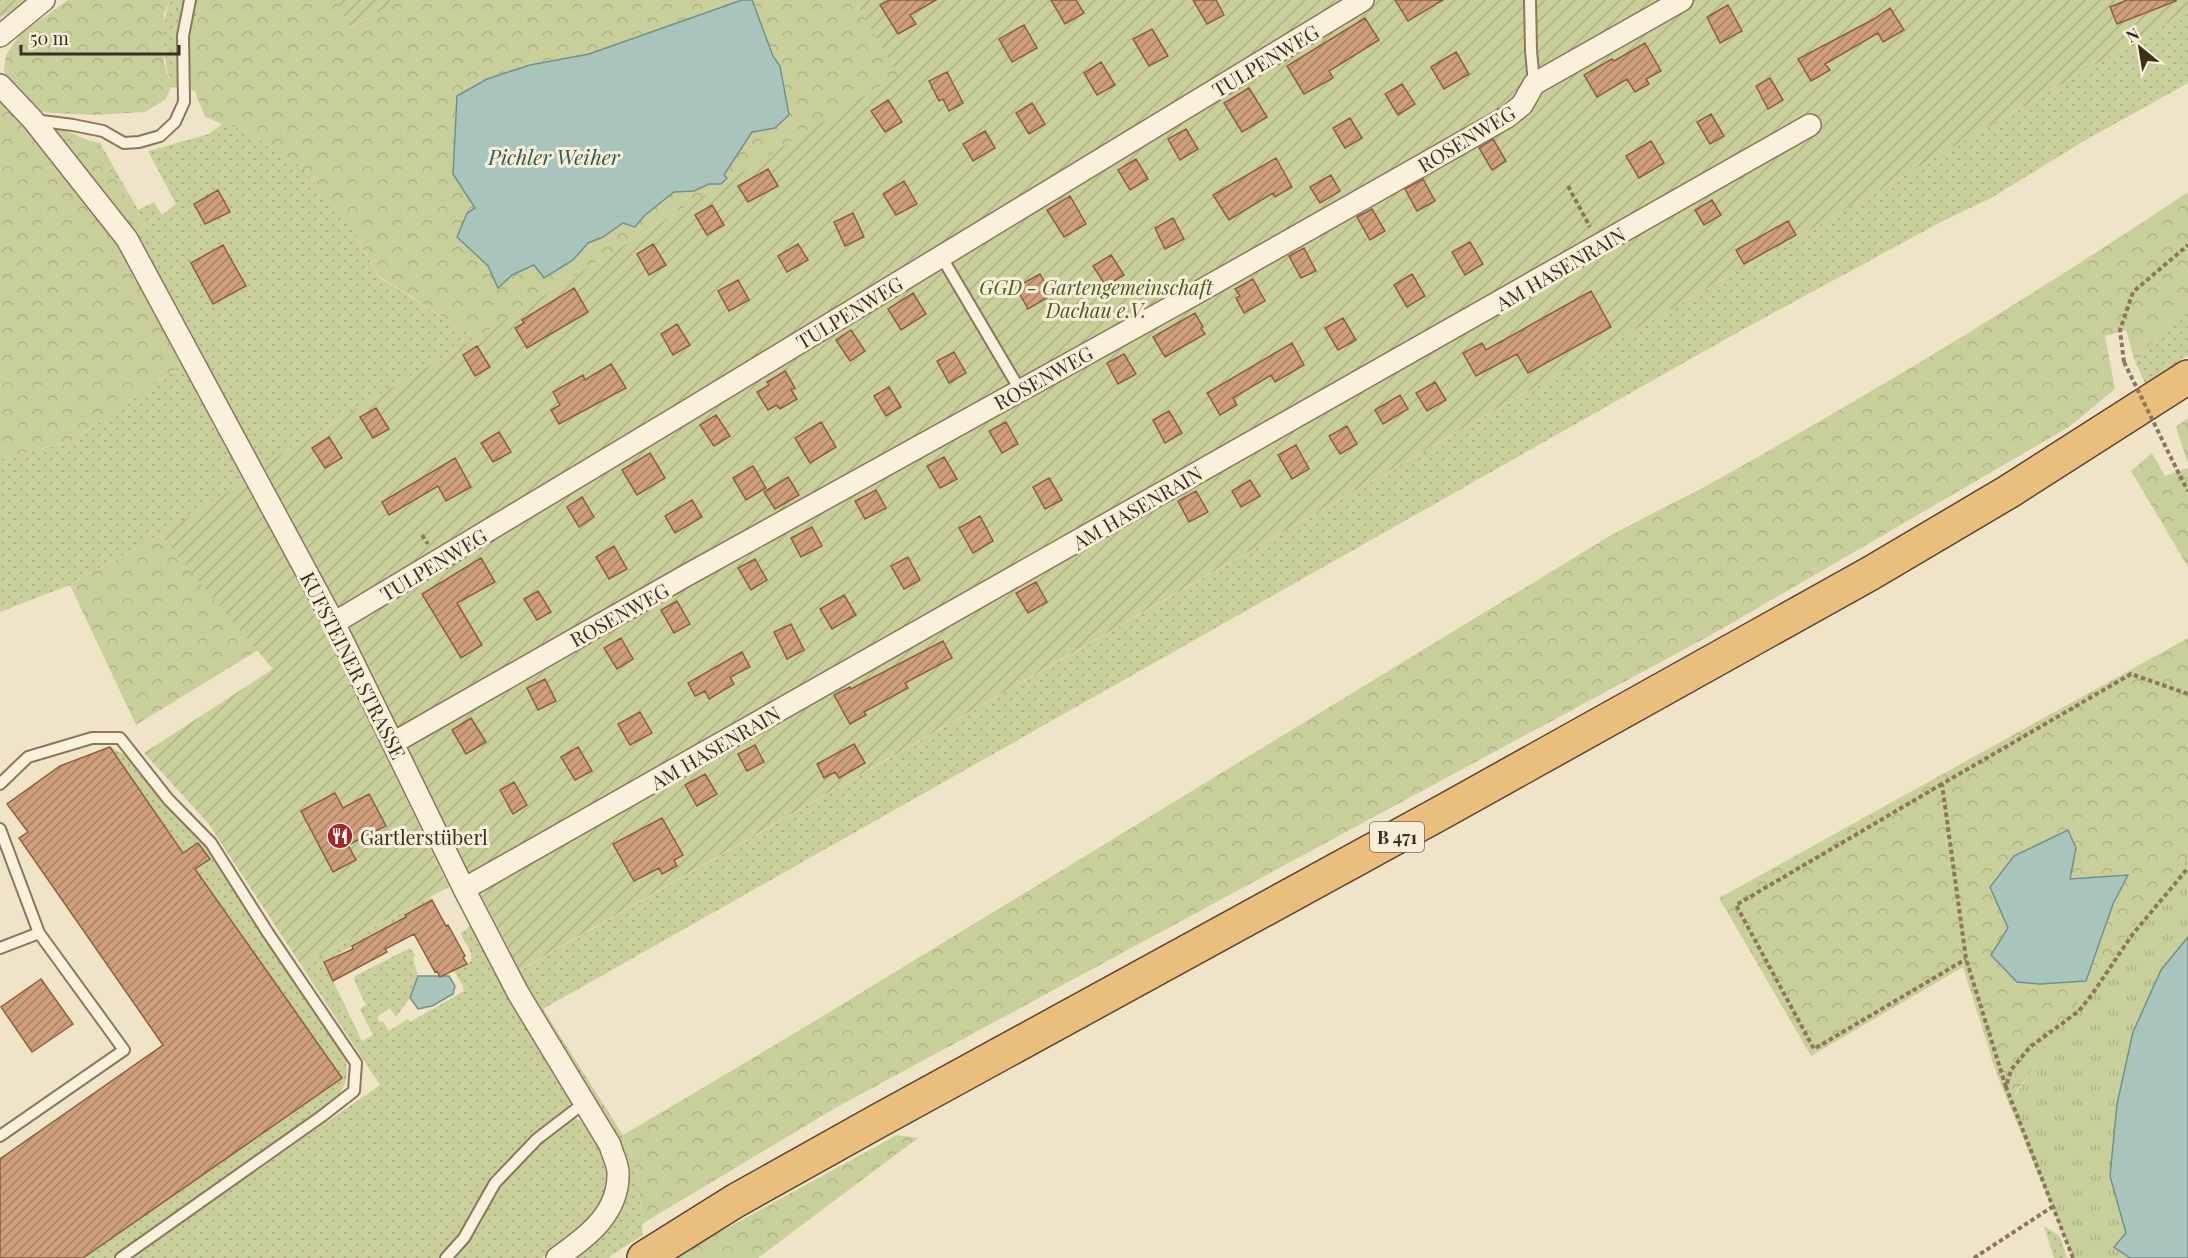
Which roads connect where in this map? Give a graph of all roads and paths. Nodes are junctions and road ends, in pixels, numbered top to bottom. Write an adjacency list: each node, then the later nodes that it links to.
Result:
1 (44, 0): 6 (street)
2 (189, 0): 9 (lane)
3 (1363, 0): 14 (street, TULPENWEG)
4 (1530, 0): 7 (lane)
5 (1682, 0): 7 (street, ROSENWEG)
6 (0, 36)
7 (1534, 84): 16 (street, ROSENWEG)
8 (0, 85): 9 (street, KUFSTEINER STRASSE)
9 (33, 120): 18 (street, KUFSTEINER STRASSE)
10 (1810, 125): 12 (street, AM HASENRAIN)
11 (1568, 186): 12 (path)
12 (1600, 245): 25 (street, AM HASENRAIN)
13 (2188, 246): 17 (path, bridge)
14 (941, 256): 16 (lane); 18 (street, TULPENWEG)
15 (2188, 377): 36 (highway, B 471)
16 (1020, 390): 20 (street, ROSENWEG)
17 (2188, 491)
18 (334, 623): 20 (street, KUFSTEINER STRASSE)
19 (2188, 694): 22 (path)
20 (393, 743): 25 (street, KUFSTEINER STRASSE)
21 (0, 784): 33 (lane)
22 (1942, 784): 28 (path); 28 (path)
23 (0, 829): 26 (lane)
24 (2188, 868): 29 (path)
25 (464, 889): 30 (street, KUFSTEINER STRASSE)
26 (39, 933): 27 (lane); 31 (lane)
27 (0, 948)
28 (1966, 959): 29 (path)
29 (2006, 1087): 32 (path)
30 (584, 1103): 34 (lane); 35 (street, KUFSTEINER STRASSE)
31 (0, 1136)
32 (2052, 1206): 37 (path); 38 (path)
33 (121, 1258)
34 (446, 1258)
35 (557, 1258)
36 (644, 1258)
37 (1974, 1258)
38 (2073, 1258)

